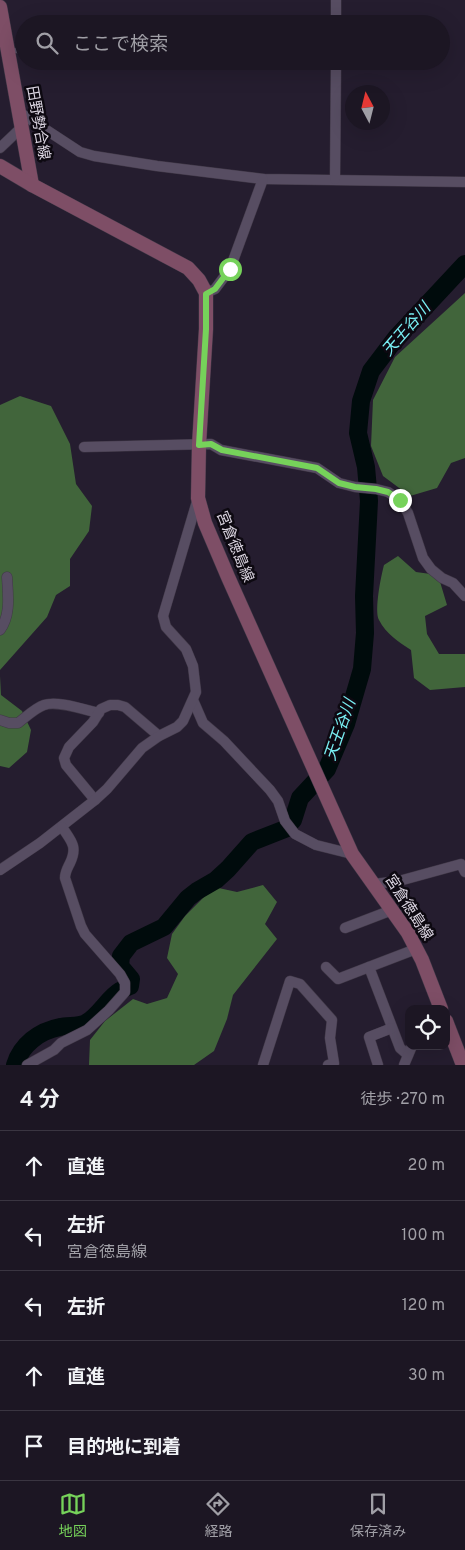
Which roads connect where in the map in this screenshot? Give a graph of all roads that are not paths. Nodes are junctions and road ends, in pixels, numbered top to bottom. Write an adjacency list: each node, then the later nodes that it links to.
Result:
1 (336, 0): 3 (street)
2 (0, 7): 4 (main road, 田野勢合線)
3 (336, 15)
4 (8, 50): 5 (lane); 7 (main road, 田野勢合線)
5 (15, 50)
6 (336, 70): 12 (street)
7 (19, 112): 8 (main road, 田野勢合線); 11 (street)
8 (22, 127): 9 (street); 14 (main road, 田野勢合線)
9 (0, 148)
10 (0, 166): 14 (main road)
11 (263, 179): 12 (street); 15 (street)
12 (335, 179): 13 (street)
13 (465, 182)
14 (32, 185): 15 (main road)
15 (206, 294): 16 (main road, 宮倉徳島線)
16 (199, 445): 17 (street); 18 (main road, 宮倉徳島線); 20 (street)
17 (84, 447)
18 (198, 498): 22 (street); 28 (main road, 宮倉徳島線)
19 (7, 577): 21 (street)
20 (465, 596)
21 (0, 630)
22 (193, 700): 25 (street); 28 (street)
23 (98, 713): 24 (street); 25 (street); 26 (street)
24 (0, 720)
25 (159, 736): 26 (street)
26 (95, 800): 27 (street)
27 (62, 827): 29 (street); 41 (street)
28 (352, 854): 31 (main road, 宮倉徳島線)
29 (0, 870)
30 (465, 872): 31 (street)
31 (374, 884): 32 (main road, 宮倉徳島線)
32 (392, 910): 33 (street); 34 (main road, 宮倉徳島線)
33 (345, 928)
34 (416, 948): 36 (street); 37 (main road, 宮倉徳島線)
35 (326, 967): 36 (street)
36 (369, 968): 38 (street)
37 (439, 1005)
38 (392, 1028): 40 (street); 44 (street)
39 (450, 1034): 45 (main road)
40 (408, 1056)
41 (27, 1065)
42 (262, 1065): 43 (street)
43 (328, 1065)
44 (378, 1065)
45 (463, 1065)

